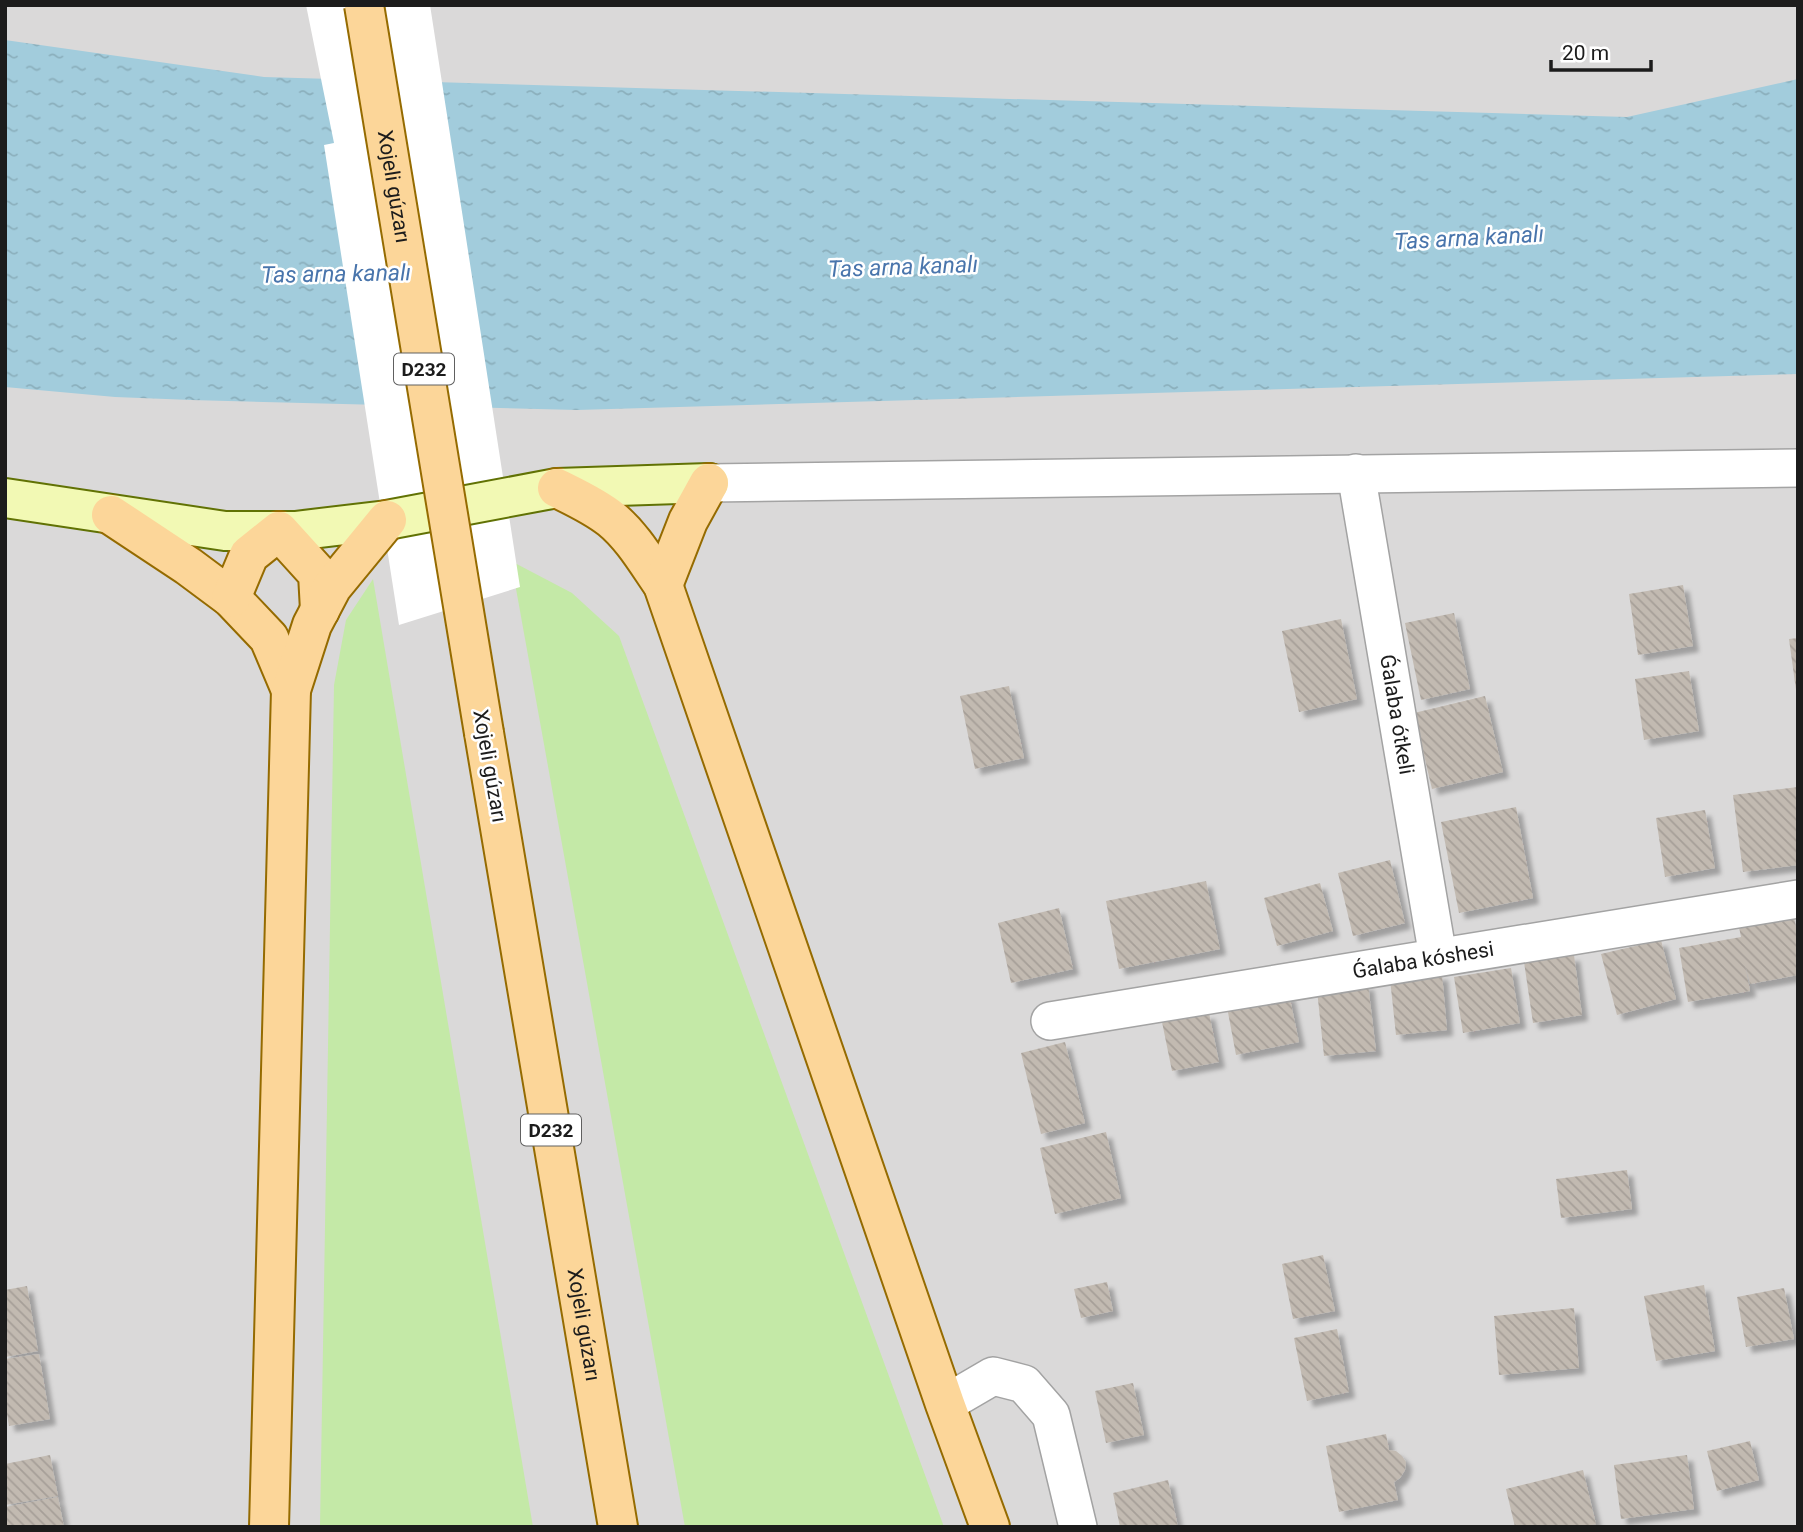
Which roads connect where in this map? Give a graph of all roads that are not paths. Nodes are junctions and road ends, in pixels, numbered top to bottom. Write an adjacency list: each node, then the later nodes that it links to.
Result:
1 (364, 5): 19 (main road, Xojeli gúzarı / D232, bridge)
2 (1798, 468): 3 (street)
3 (1356, 473): 4 (street); 15 (street, Ǵalaba ótkeli)
4 (709, 483): 5 (street); 10 (main road)
5 (557, 488): 8 (street); 10 (main road)
6 (5, 498): 7 (street)
7 (111, 515): 9 (street); 11 (main road)
8 (387, 520): 9 (street); 12 (main road)
9 (279, 531): 11 (main road); 12 (main road)
10 (663, 584): 17 (main road)
11 (230, 598): 13 (main road)
12 (320, 610): 13 (main road)
13 (291, 690): 18 (main road)
14 (1798, 899): 15 (street, Ǵalaba kóshesi)
15 (1438, 957): 16 (street, Ǵalaba kóshesi)
16 (1050, 1021)
17 (945, 1404): 20 (main road); 21 (street)
18 (269, 1527)
19 (618, 1527)
20 (990, 1527)
21 (1078, 1527)

